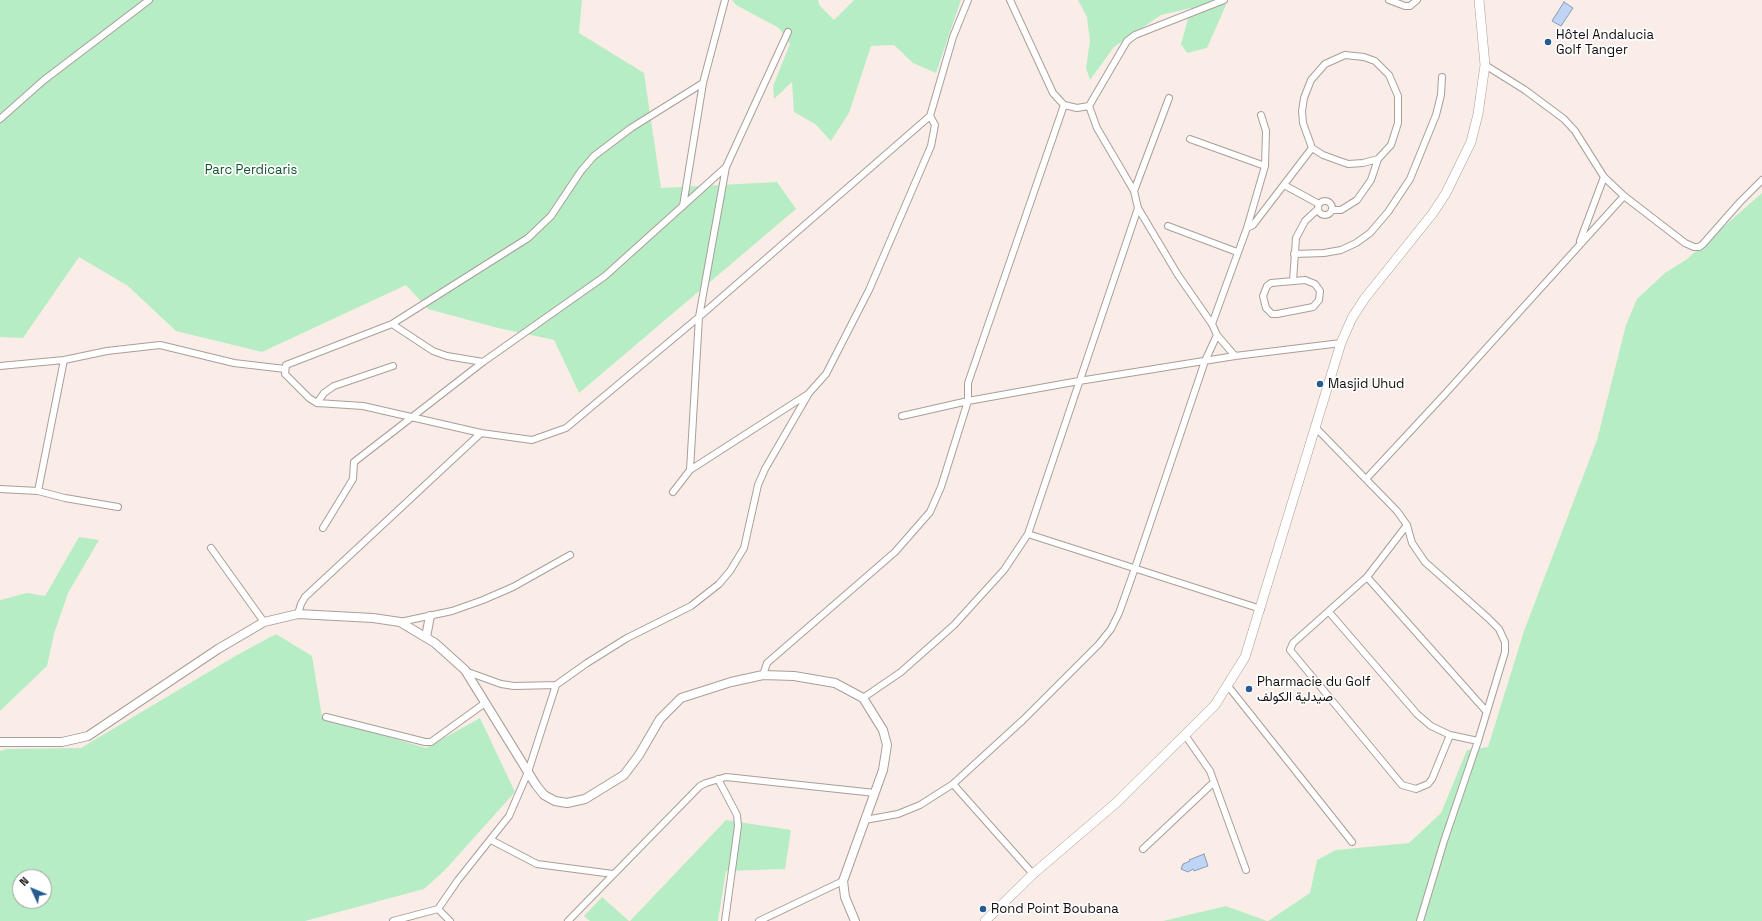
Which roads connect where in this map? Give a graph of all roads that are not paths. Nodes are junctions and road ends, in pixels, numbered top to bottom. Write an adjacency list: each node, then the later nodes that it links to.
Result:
1 (149, 0): 18 (street)
2 (724, 0): 12 (street)
3 (968, 0): 17 (street)
4 (1010, 0): 14 (street)
5 (1224, 0): 15 (street)
6 (1389, 0): 7 (street)
7 (1417, 0)
8 (1479, 0): 10 (main road)
9 (788, 32): 23 (street)
10 (1485, 65): 24 (street); 43 (main road)
11 (1442, 77): 37 (street)
12 (703, 83): 29 (street); 40 (street)
13 (1169, 98): 27 (street)
14 (1064, 105): 15 (street); 53 (street)
15 (1089, 106): 27 (street)
16 (1261, 115): 22 (street)
17 (930, 116): 39 (street); 52 (street)
18 (0, 119)
19 (1190, 139): 22 (street)
20 (1312, 148): 21 (street); 21 (street); 26 (street)
21 (1378, 159): 32 (street)
22 (1265, 166): 34 (street)
23 (726, 167): 29 (street); 39 (street)
24 (1604, 177): 28 (street); 35 (street)
25 (1762, 180): 28 (street)
26 (1284, 186): 30 (street); 34 (street)
27 (1134, 192): 31 (street)
28 (1624, 196): 35 (street)
29 (683, 206): 47 (street)
30 (1318, 206): 32 (street); 32 (street); 37 (street)
31 (1138, 208): 41 (street); 51 (street)
32 (1332, 210)
33 (1168, 226): 36 (street)
34 (1247, 228): 36 (street)
35 (1579, 245): 60 (street)
36 (1238, 252): 41 (street)
37 (1294, 254): 38 (street)
38 (1293, 281): 38 (street)
39 (699, 317): 58 (street); 59 (street)
40 (392, 324): 47 (street); 50 (street)
41 (1212, 324): 42 (street)
42 (1217, 335): 44 (street); 46 (street)
43 (1341, 343): 44 (street); 57 (main road)
44 (1235, 356): 46 (street)
45 (64, 360): 48 (street); 50 (street); 62 (street)
46 (1205, 361): 51 (street); 70 (street)
47 (483, 362): 56 (street)
48 (0, 366)
49 (393, 366): 54 (street)
50 (285, 369): 54 (street)
51 (1079, 381): 53 (street); 67 (street)
52 (809, 393): 59 (street); 81 (street)
53 (968, 401): 55 (street); 80 (street)
54 (317, 403): 56 (street)
55 (902, 416)
56 (411, 418): 58 (street); 66 (street)
57 (1316, 428): 60 (street); 72 (main road)
58 (481, 433): 74 (street)
59 (690, 470): 63 (street)
60 (1366, 479): 65 (street)
61 (0, 489): 62 (street)
62 (38, 491): 64 (street)
63 (673, 492)
64 (118, 507)
65 (1407, 525): 71 (street); 85 (street)
66 (323, 528)
67 (1028, 534): 70 (street); 83 (street)
68 (211, 548): 76 (street)
69 (570, 555): 75 (street)
70 (1135, 568): 72 (street); 94 (street)
71 (1367, 578): 73 (street); 85 (street)
72 (1261, 609): 82 (main road)
73 (1329, 612): 88 (street); 88 (street)
74 (298, 614): 76 (street); 77 (street)
75 (430, 616): 77 (street); 78 (street)
76 (264, 622): 90 (street)
77 (400, 622): 78 (street)
78 (426, 637): 79 (street)
79 (465, 670): 81 (street); 84 (street)
80 (763, 675): 83 (street); 91 (street)
81 (556, 685): 91 (street)
82 (1228, 686): 87 (main road); 98 (street)
83 (863, 698): 95 (street)
84 (485, 704): 86 (street); 91 (street)
85 (1486, 712): 89 (street)
86 (326, 717)
87 (1185, 735): 93 (street); 102 (main road)
88 (1450, 735): 89 (street)
89 (1478, 741): 115 (street)
90 (0, 742)
91 (528, 772): 97 (street)
92 (718, 779): 95 (street); 101 (street); 110 (street)
93 (1214, 782): 99 (street); 100 (street)
94 (953, 784): 96 (street); 102 (street)
95 (875, 793): 96 (street)
96 (864, 820): 103 (street)
97 (491, 840): 101 (street); 104 (street)
98 (1352, 842)
99 (1143, 849)
100 (1246, 870)
101 (613, 874): 109 (street)
102 (1033, 874): 105 (main road)
103 (842, 881): 111 (street); 112 (street)
104 (438, 909): 106 (street); 108 (street)
105 (996, 909): 113 (main road); 114 (main road)
106 (416, 918): 107 (street)
107 (393, 921)
108 (450, 921)
109 (568, 921)
110 (725, 921)
111 (759, 921)
112 (855, 921)
113 (980, 921)
114 (985, 921)
115 (1420, 921)

